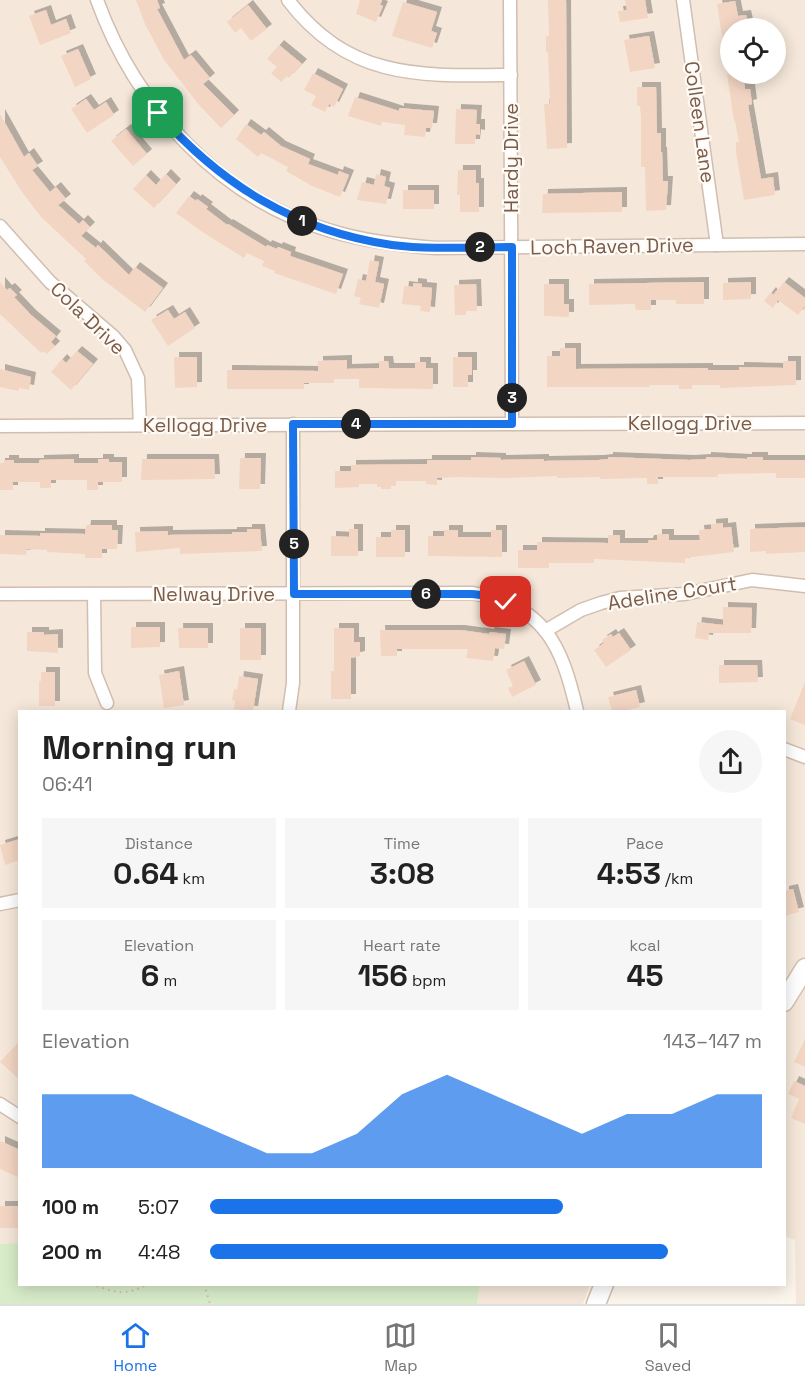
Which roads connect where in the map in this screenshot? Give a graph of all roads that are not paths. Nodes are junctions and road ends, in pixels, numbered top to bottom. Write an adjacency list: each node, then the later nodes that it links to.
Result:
1 (97, 0): 9 (street, Loch Raven Drive)
2 (288, 0): 5 (street)
3 (510, 0): 5 (street, Hardy Drive)
4 (683, 0): 8 (street, Colleen Lane)
5 (511, 75): 9 (street, Hardy Drive)
6 (0, 226): 13 (street, Cola Drive)
7 (805, 244): 8 (street, Loch Raven Drive)
8 (717, 245): 9 (street, Loch Raven Drive)
9 (512, 247): 12 (street, Hardy Drive)
10 (805, 423): 12 (street, Kellogg Drive)
11 (293, 424): 12 (street, Kellogg Drive); 13 (street, Kellogg Drive); 18 (street)
12 (512, 424)
13 (140, 425): 14 (street, Kellogg Drive)
14 (0, 426)
15 (805, 586): 19 (street, Adeline Court)
16 (0, 594): 17 (street, Nelway Drive)
17 (94, 594): 18 (street, Nelway Drive); 20 (street)
18 (294, 594): 19 (street, Nelway Drive); 21 (street)
19 (545, 631): 22 (street, Nelway Drive)
20 (107, 703)
21 (289, 710)
22 (577, 710)
23 (786, 750): 24 (street)
24 (805, 758)
25 (18, 900): 26 (street)
26 (0, 904)
27 (805, 968): 28 (main road)
28 (786, 996)
29 (0, 1104): 30 (street)
30 (18, 1116)
31 (603, 1286): 32 (main road)
32 (596, 1304)

